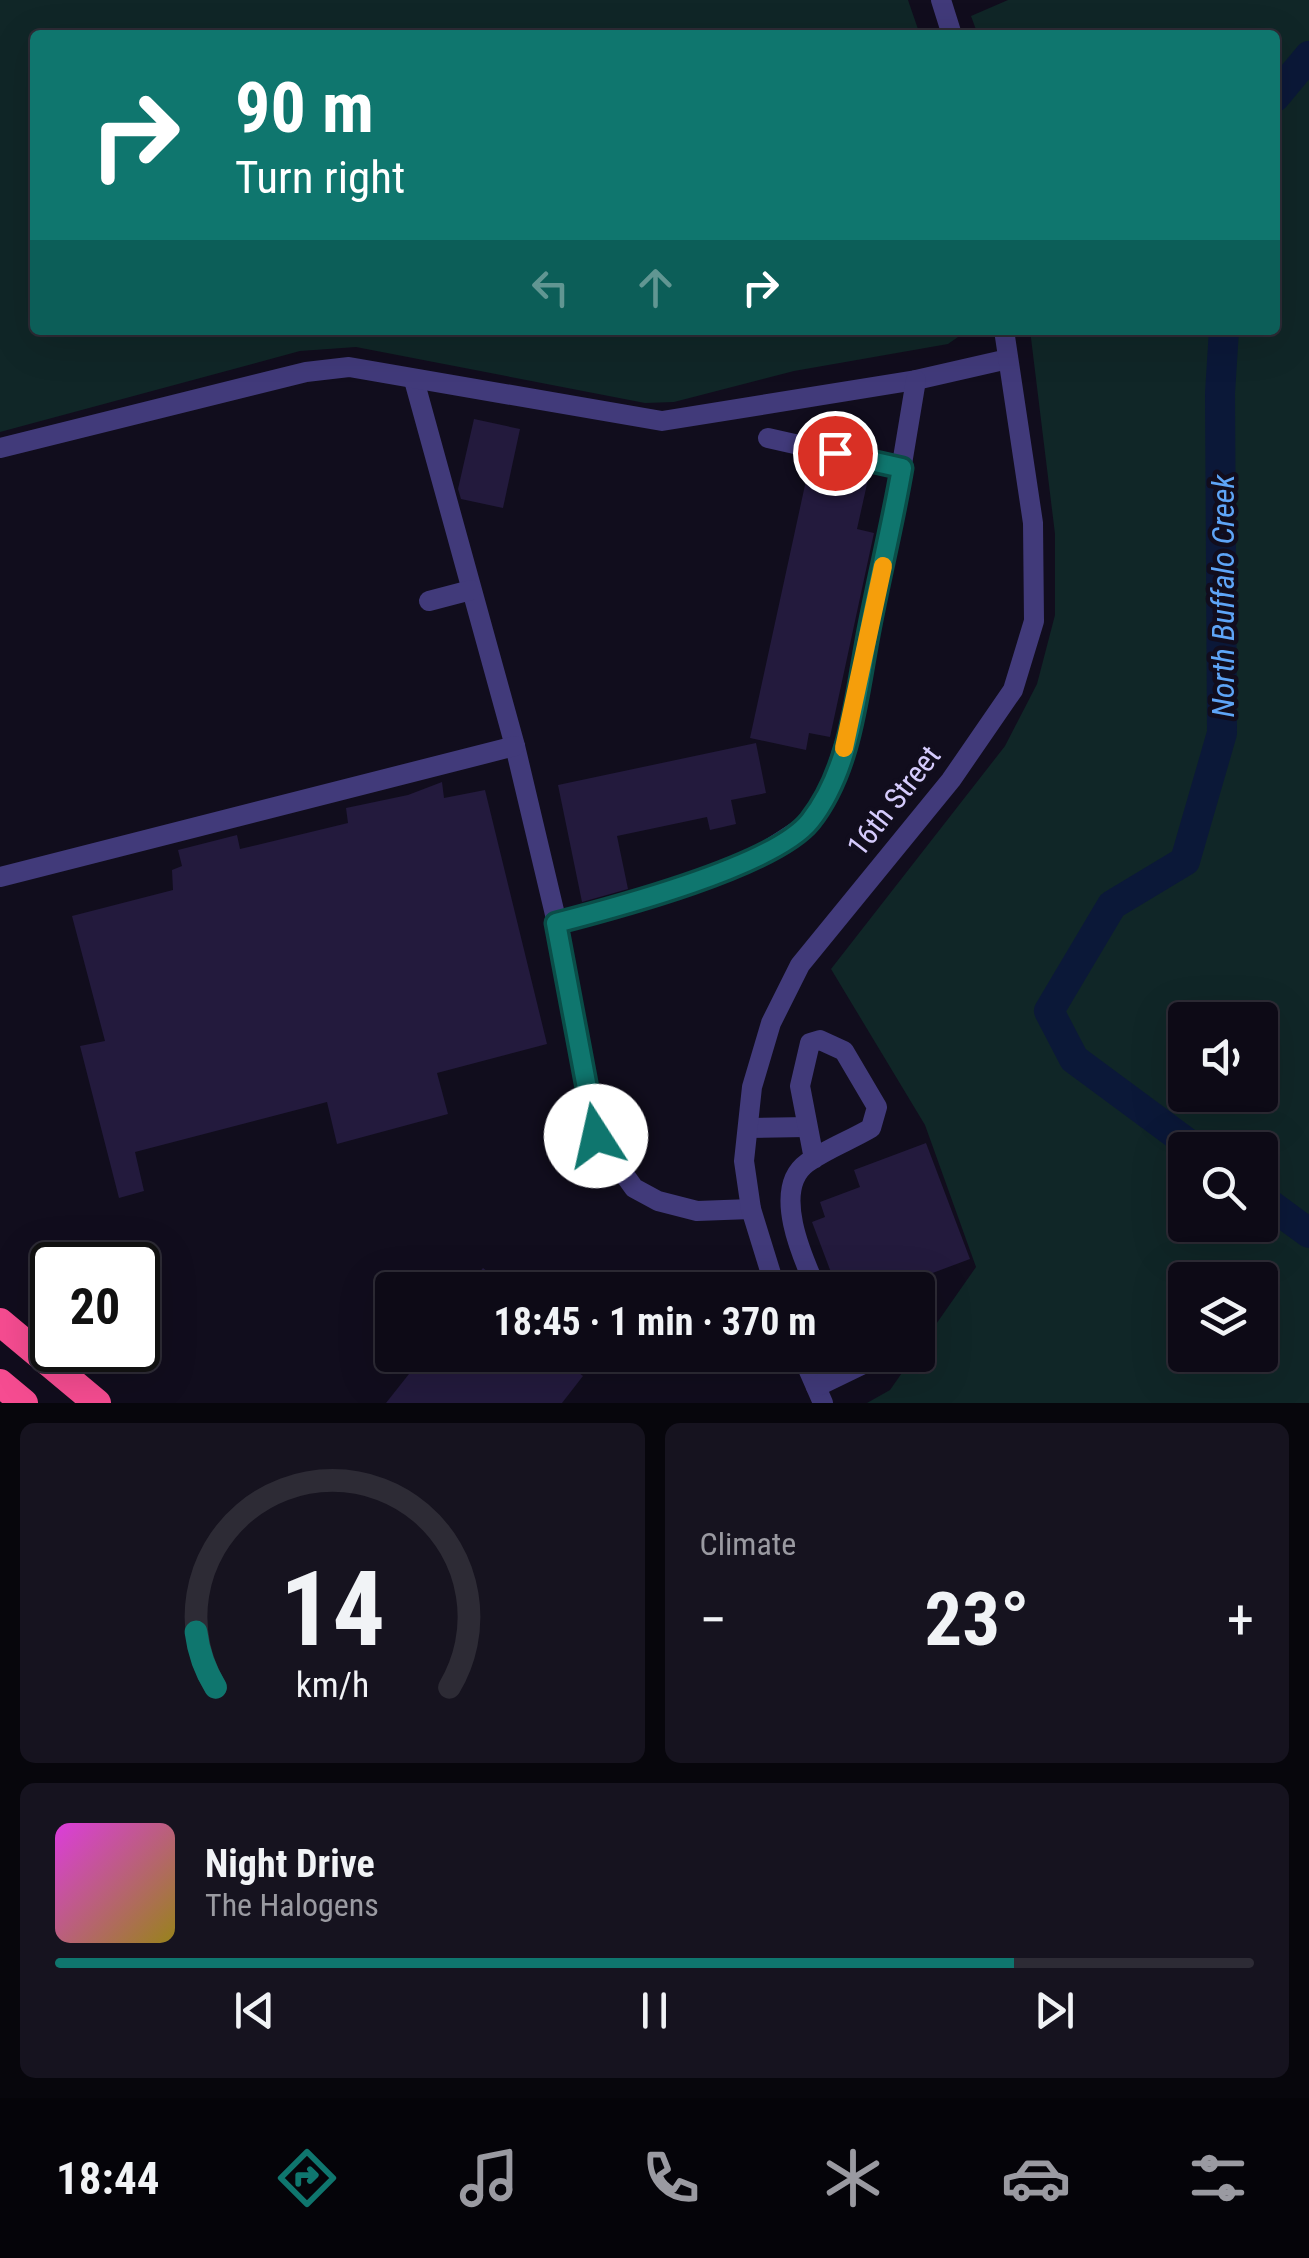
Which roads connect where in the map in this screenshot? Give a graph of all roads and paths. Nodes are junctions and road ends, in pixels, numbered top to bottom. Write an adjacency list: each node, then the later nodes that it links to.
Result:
1 (945, 1): 2 (street)
2 (951, 30)
3 (1005, 335): 4 (street, 16th Street)
4 (1008, 359): 6 (street); 16 (street, 16th Street)
5 (414, 380): 6 (street); 8 (street); 10 (street)
6 (916, 380): 9 (street)
7 (768, 438): 9 (street)
8 (0, 448)
9 (902, 468): 14 (street)
10 (471, 590): 11 (street); 12 (street)
11 (429, 601)
12 (515, 746): 13 (street); 14 (street)
13 (0, 877)
14 (556, 923): 18 (street)
15 (807, 1127): 16 (street); 17 (street); 17 (street)
16 (748, 1128): 18 (street, 16th Street)
17 (814, 1160): 20 (street)
18 (750, 1209): 19 (street, 16th Street)
19 (770, 1272)
20 (811, 1272)
21 (0, 1308): 26 (highway)
22 (0, 1322): 26 (highway)
23 (855, 1372): 25 (street)
24 (0, 1383): 27 (highway)
25 (819, 1395)
26 (91, 1398)
27 (24, 1403)

